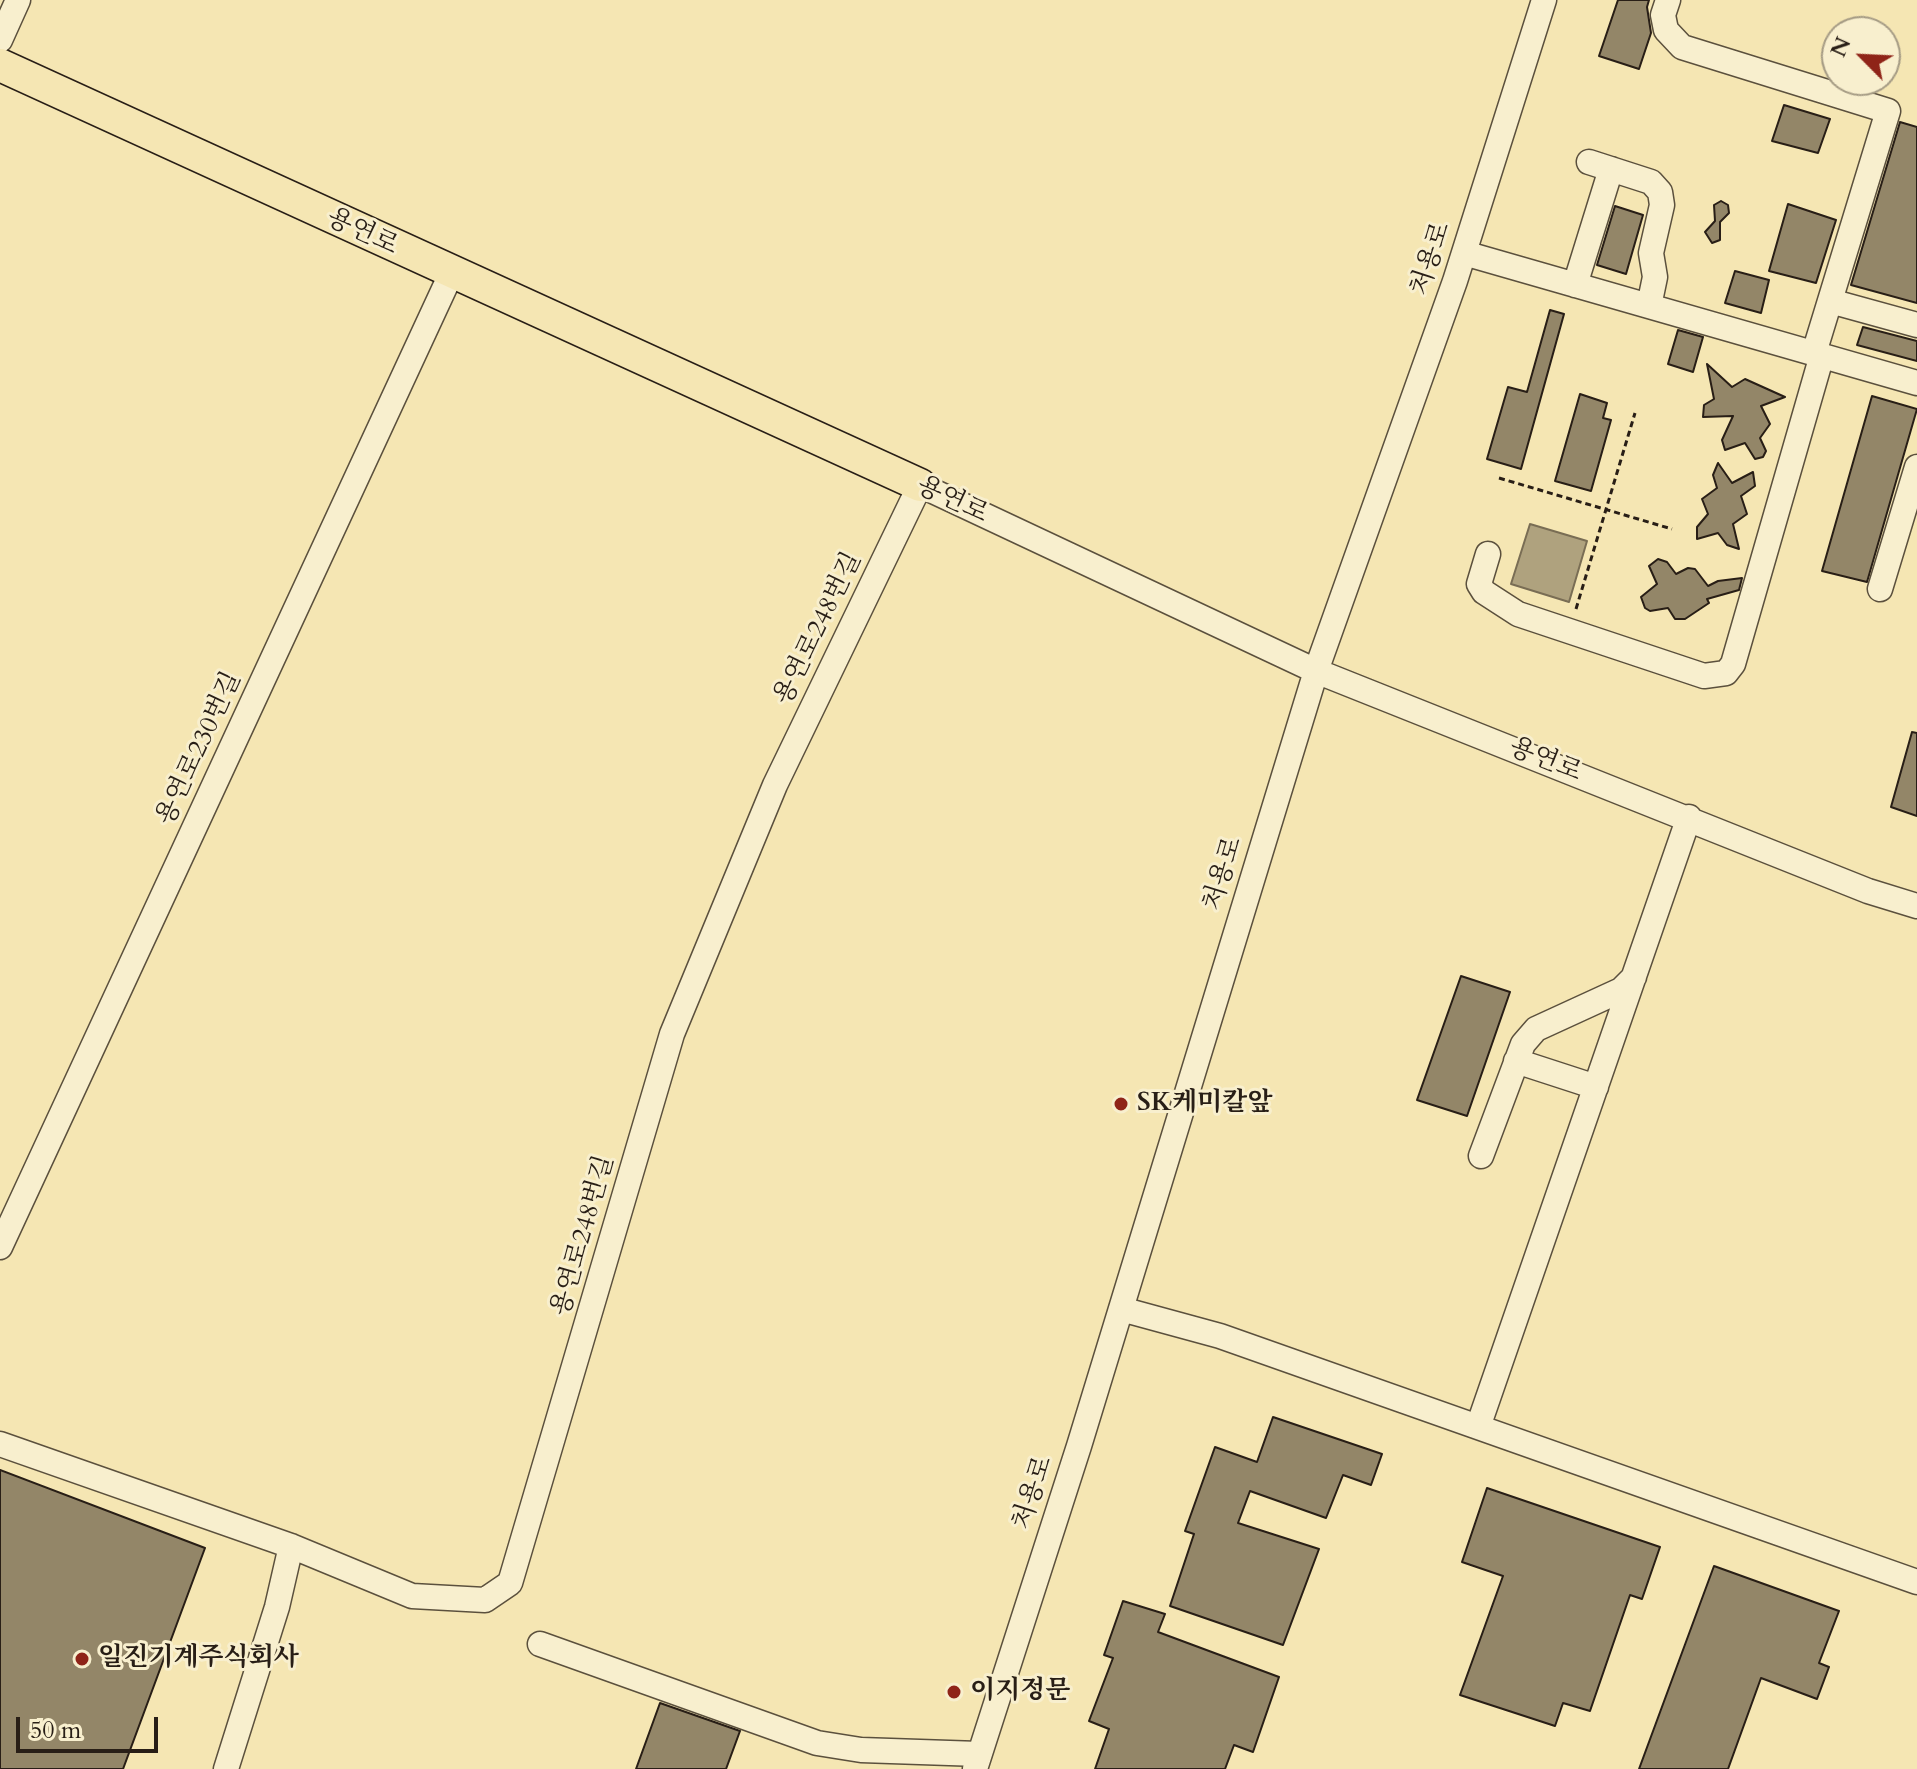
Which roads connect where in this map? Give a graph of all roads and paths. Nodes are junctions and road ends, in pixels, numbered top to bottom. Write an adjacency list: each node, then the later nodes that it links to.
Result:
1 (18, 0): 4 (street)
2 (1544, 0): 6 (street, 처용로)
3 (1668, 0): 9 (street)
4 (0, 40)
5 (0, 65): 7 (main road, 용연로)
6 (1464, 253): 8 (street); 23 (street, 처용로)
7 (451, 274): 17 (main road, 용연로); 30 (street, 용연로230번길)
8 (1575, 285): 10 (street); 10 (street)
9 (1830, 301): 11 (street); 12 (street)
10 (1649, 306): 12 (street)
11 (1917, 325)
12 (1818, 354): 13 (street); 22 (street)
13 (1917, 383)
14 (1635, 413): 18 (path)
15 (1917, 467): 21 (street)
16 (1499, 478): 18 (path)
17 (920, 485): 23 (street, 용연로); 34 (street, 용연로248번길)
18 (1605, 509): 19 (path); 22 (path)
19 (1672, 529)
20 (1488, 554): 22 (street)
21 (1880, 589)
22 (1570, 632)
23 (1316, 671): 24 (street, 용연로); 31 (street, 처용로)
24 (1689, 817): 25 (street, 용연로); 26 (street)
25 (1917, 906)
26 (1634, 977): 27 (street); 28 (street)
27 (1516, 1061): 28 (street); 29 (street)
28 (1596, 1087): 32 (street)
29 (1481, 1156)
30 (0, 1247)
31 (1121, 1309): 32 (street); 37 (street, 처용로)
32 (1478, 1427): 35 (street)
33 (0, 1444): 34 (street, 용연로248번길)
34 (291, 1546): 38 (street)
35 (1917, 1582)
36 (540, 1644): 37 (street)
37 (977, 1762)
38 (226, 1769)

